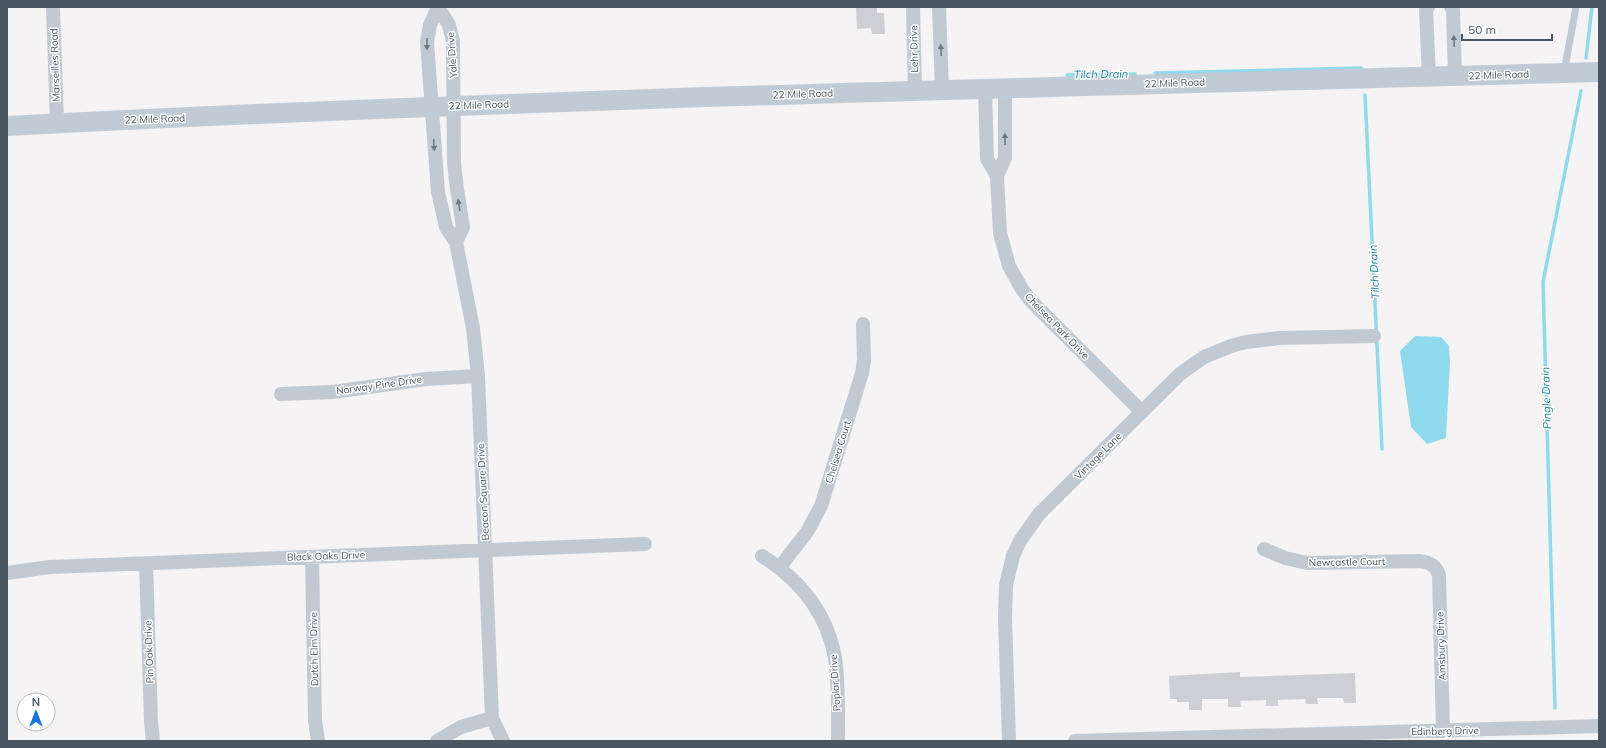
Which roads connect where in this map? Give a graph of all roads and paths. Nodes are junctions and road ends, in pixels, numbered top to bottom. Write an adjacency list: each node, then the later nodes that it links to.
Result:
1 (53, 7): 18 (street, Marseilles Road)
2 (438, 7): 16 (street, Yale Drive, one-way to 16); 17 (street, Yale Drive)
3 (913, 7): 14 (street, Lehr Drive)
4 (939, 7): 15 (street, one-way to 4)
5 (1428, 7): 10 (street)
6 (1451, 7): 11 (street, one-way to 6)
7 (1576, 7): 9 (lane)
8 (1599, 72): 9 (street, 22 Mile Road)
9 (1564, 73): 11 (street, 22 Mile Road)
10 (1428, 76): 11 (street, 22 Mile Road); 13 (street, 22 Mile Road)
11 (1455, 76)
12 (985, 88): 13 (street, 22 Mile Road); 15 (street, 22 Mile Road); 20 (street, Chelsea Park Drive)
13 (1005, 88): 20 (street, Chelsea Park Drive, one-way to 13)
14 (915, 90): 15 (street, 22 Mile Road); 17 (street, 22 Mile Road)
15 (942, 90)
16 (431, 106): 17 (street, 22 Mile Road); 18 (street, 22 Mile Road); 21 (street, Beacon Square Drive, one-way to 21)
17 (454, 106): 21 (street, one-way to 17)
18 (57, 123): 19 (street, 22 Mile Road)
19 (7, 126)
20 (997, 176): 26 (street, Chelsea Park Drive)
21 (456, 242): 24 (street, Beacon Square Drive)
22 (863, 324): 34 (street, Chelsea Court)
23 (1374, 336): 26 (street, Vintage Lane)
24 (478, 376): 25 (street, Norway Pine Drive); 29 (street, Beacon Square Drive)
25 (281, 394)
26 (1142, 412): 45 (street, Vintage Lane)
27 (645, 544): 29 (street, Black Oaks Drive)
28 (1264, 548): 33 (street, Newcastle Court)
29 (486, 551): 31 (street, Black Oaks Drive); 36 (street, Beacon Square Drive)
30 (762, 556): 34 (street, Poplar Drive)
31 (312, 557): 32 (street, Black Oaks Drive); 41 (street, Dutch Elm Drive)
32 (146, 563): 35 (street, Black Oaks Drive); 40 (street, Pin Oak Drive)
33 (1433, 564): 38 (street, Amsbury Drive)
34 (779, 568): 44 (street, Poplar Drive)
35 (7, 573)
36 (492, 718): 42 (street); 43 (street, Beacon Square Drive)
37 (1599, 726): 38 (street, Edinberg Drive)
38 (1443, 731): 39 (street, Edinberg Drive)
39 (1307, 738): 46 (street, Edinberg Drive)
40 (154, 741)
41 (318, 741)
42 (437, 741)
43 (503, 741)
44 (838, 741)
45 (1009, 741)
46 (1074, 741)

